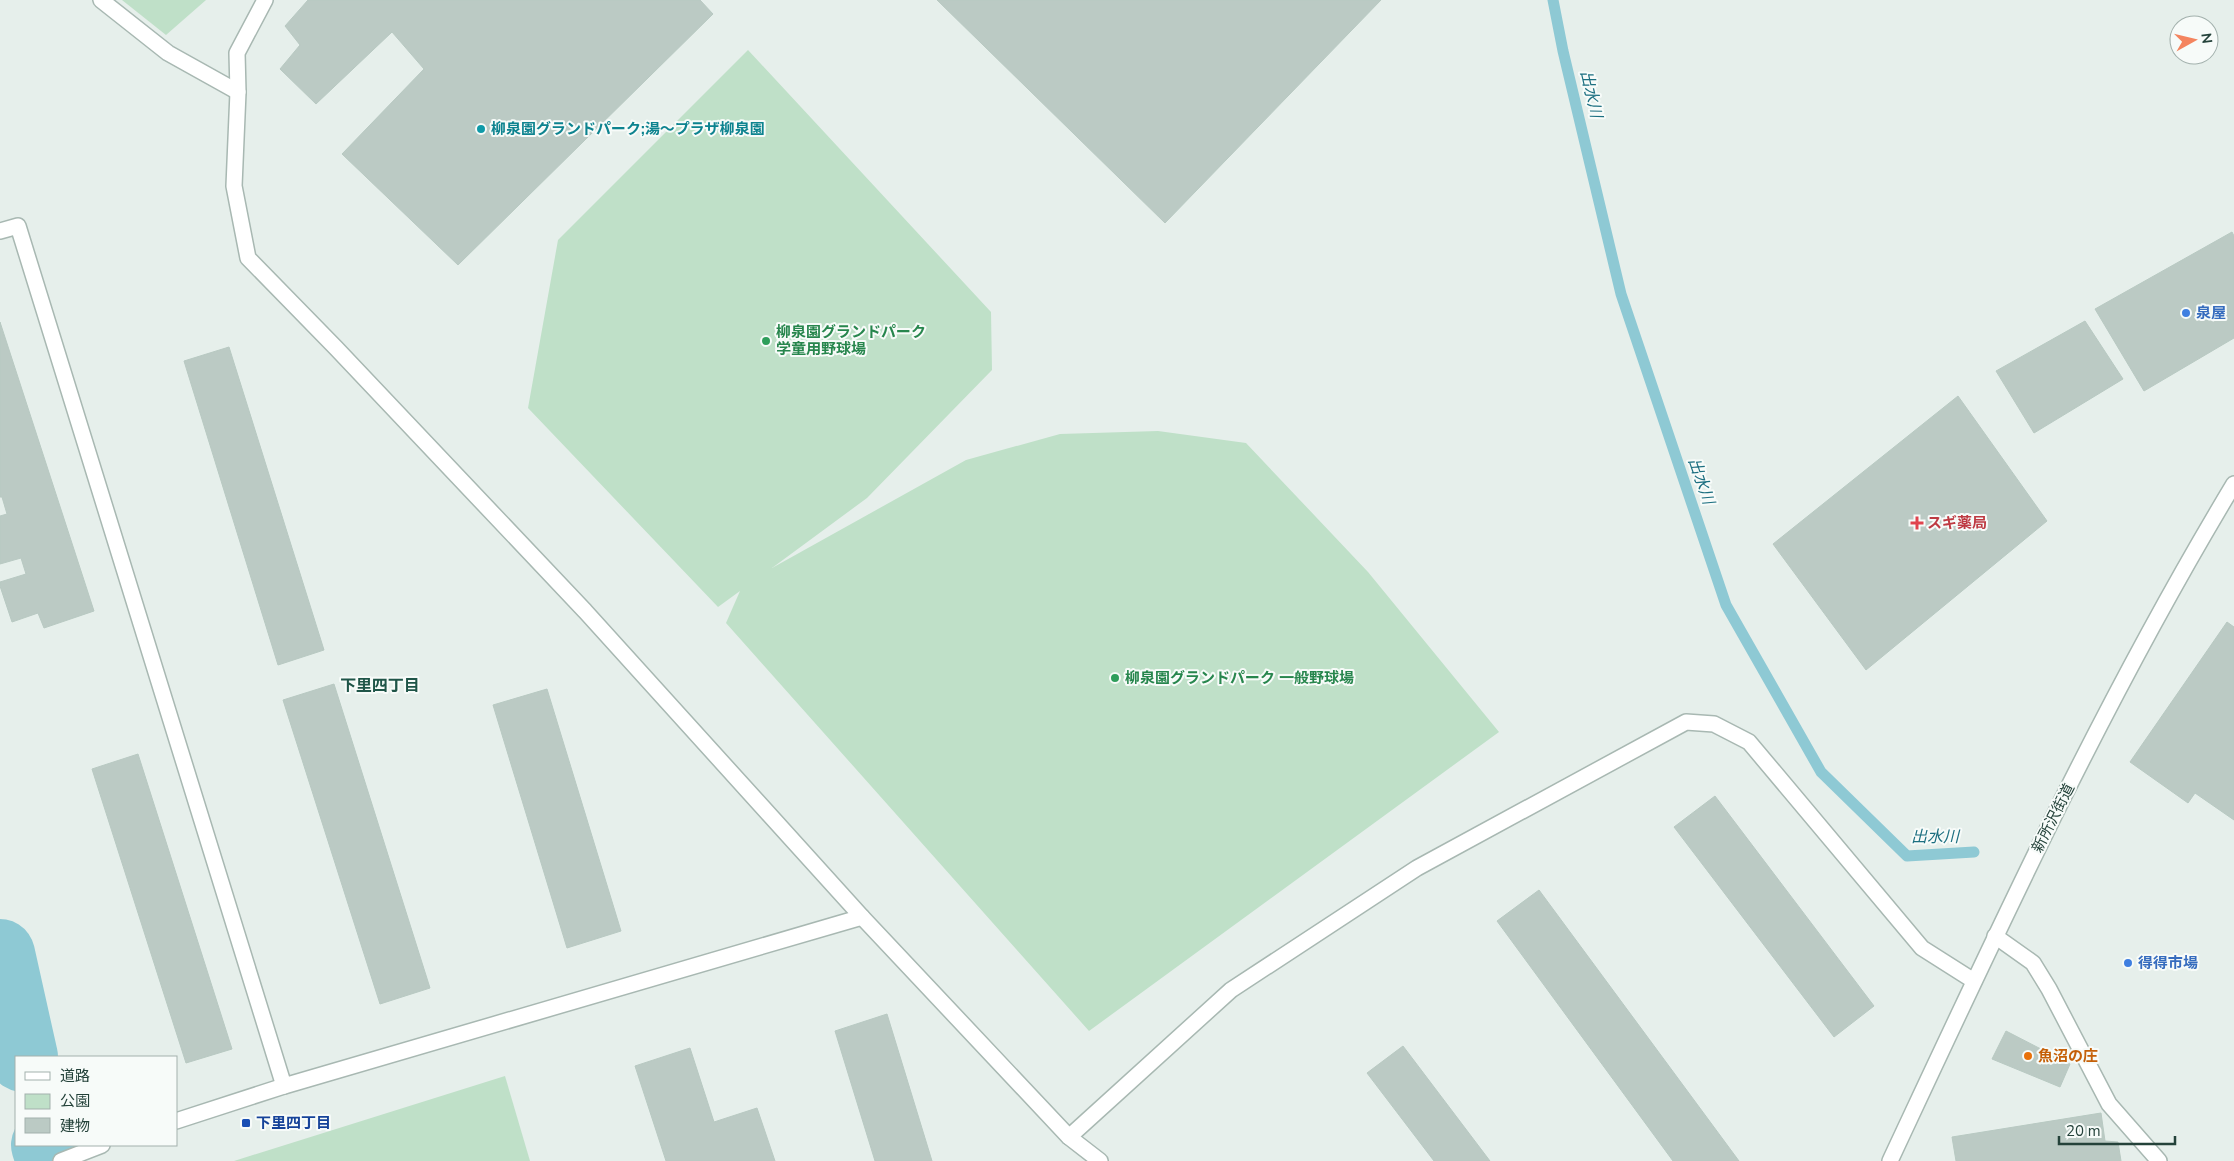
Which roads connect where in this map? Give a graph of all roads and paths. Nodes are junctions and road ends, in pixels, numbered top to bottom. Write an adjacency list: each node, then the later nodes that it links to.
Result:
1 (101, 0): 3 (street)
2 (265, 0): 3 (street)
3 (238, 92): 6 (street)
4 (0, 231): 9 (street)
5 (2234, 484): 7 (street, 新所沢街道)
6 (862, 917): 9 (street); 11 (street)
7 (1995, 936): 8 (street, 新所沢街道); 16 (street)
8 (1974, 981): 11 (street); 15 (street, 新所沢街道)
9 (284, 1086): 10 (street)
10 (178, 1119)
11 (1069, 1137): 14 (street)
12 (96, 1147): 13 (street)
13 (60, 1161)
14 (1100, 1161)
15 (1890, 1161)
16 (2159, 1161)

